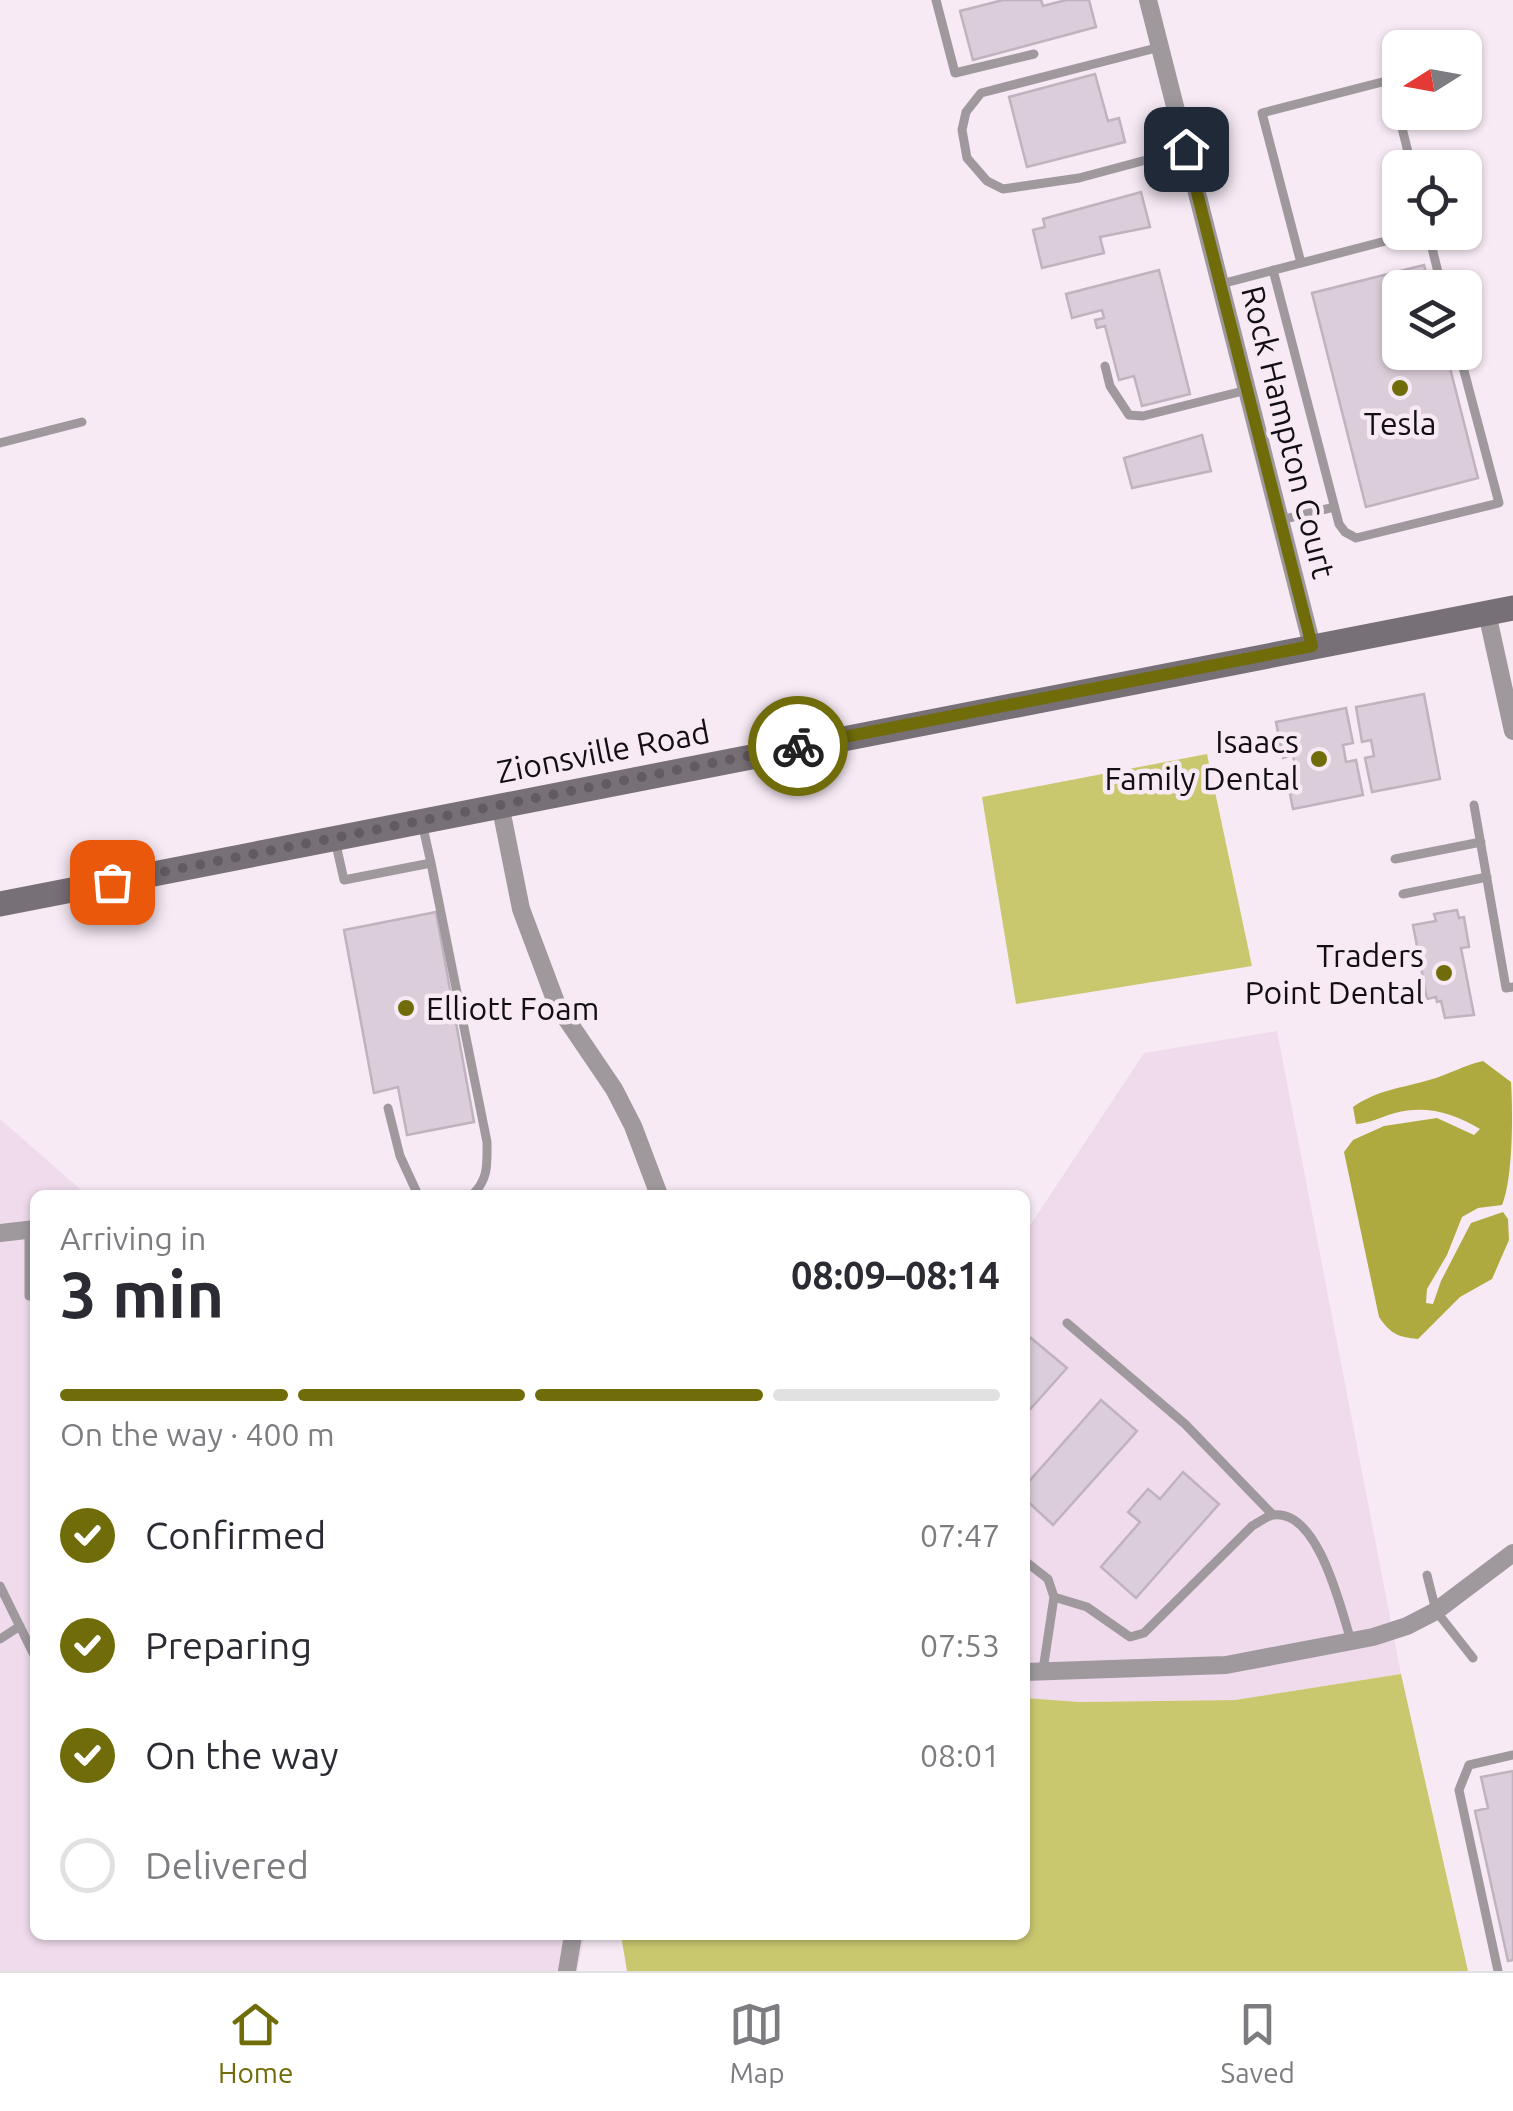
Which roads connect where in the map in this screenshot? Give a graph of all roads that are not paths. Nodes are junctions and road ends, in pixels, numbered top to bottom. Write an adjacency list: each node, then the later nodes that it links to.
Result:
1 (936, 0): 4 (lane)
2 (1148, 0): 3 (street, Rock Hampton Court)
3 (1160, 46): 5 (street, Rock Hampton Court); 5 (lane)
4 (1034, 54)
5 (1186, 149): 10 (street, Rock Hampton Court)
6 (1408, 150): 8 (lane)
7 (1382, 242): 8 (lane)
8 (1302, 264): 9 (lane)
9 (1273, 270): 10 (lane); 16 (lane)
10 (1221, 284): 13 (street, Rock Hampton Court)
11 (1105, 366): 13 (lane)
12 (1464, 370): 16 (lane)
13 (1247, 390): 17 (street, Rock Hampton Court)
14 (82, 422): 15 (lane)
15 (0, 443)
16 (1334, 507): 17 (lane)
17 (1280, 520): 19 (street, Rock Hampton Court)
18 (1500, 611): 19 (main road, Zionsville Road); 20 (street)
19 (1312, 646): 21 (main road, Zionsville Road)
20 (1513, 731)
21 (500, 804): 23 (main road, Zionsville Road); 35 (street)
22 (1474, 804): 25 (lane)
23 (421, 820): 24 (main road, Zionsville Road); 27 (lane)
24 (335, 837): 27 (lane); 30 (main road, Zionsville Road)
25 (1480, 842): 26 (lane); 28 (lane)
26 (1395, 859)
27 (430, 863): 34 (lane)
28 (1486, 877): 29 (lane); 31 (lane)
29 (1403, 894)
30 (0, 904)
31 (1513, 986)
32 (388, 1108): 33 (lane)
33 (415, 1190)
34 (478, 1190)
35 (656, 1190)
36 (30, 1229): 37 (street)
37 (0, 1233)
38 (30, 1274): 39 (lane)
39 (29, 1296)
40 (1066, 1323): 41 (lane)
41 (1273, 1515): 46 (lane); 50 (lane)
42 (1513, 1553): 47 (street)
43 (1030, 1565): 46 (lane)
44 (1427, 1575): 47 (lane)
45 (0, 1586): 48 (lane)
46 (1054, 1596): 53 (lane)
47 (1436, 1611): 50 (street); 52 (lane)
48 (20, 1626): 49 (lane); 51 (lane)
49 (0, 1639)
50 (1351, 1641): 53 (street)
51 (30, 1647)
52 (1473, 1658)
53 (1034, 1672)
54 (1513, 1755): 57 (lane)
55 (573, 1940): 56 (street)
56 (567, 1971)
57 (1498, 1971)

